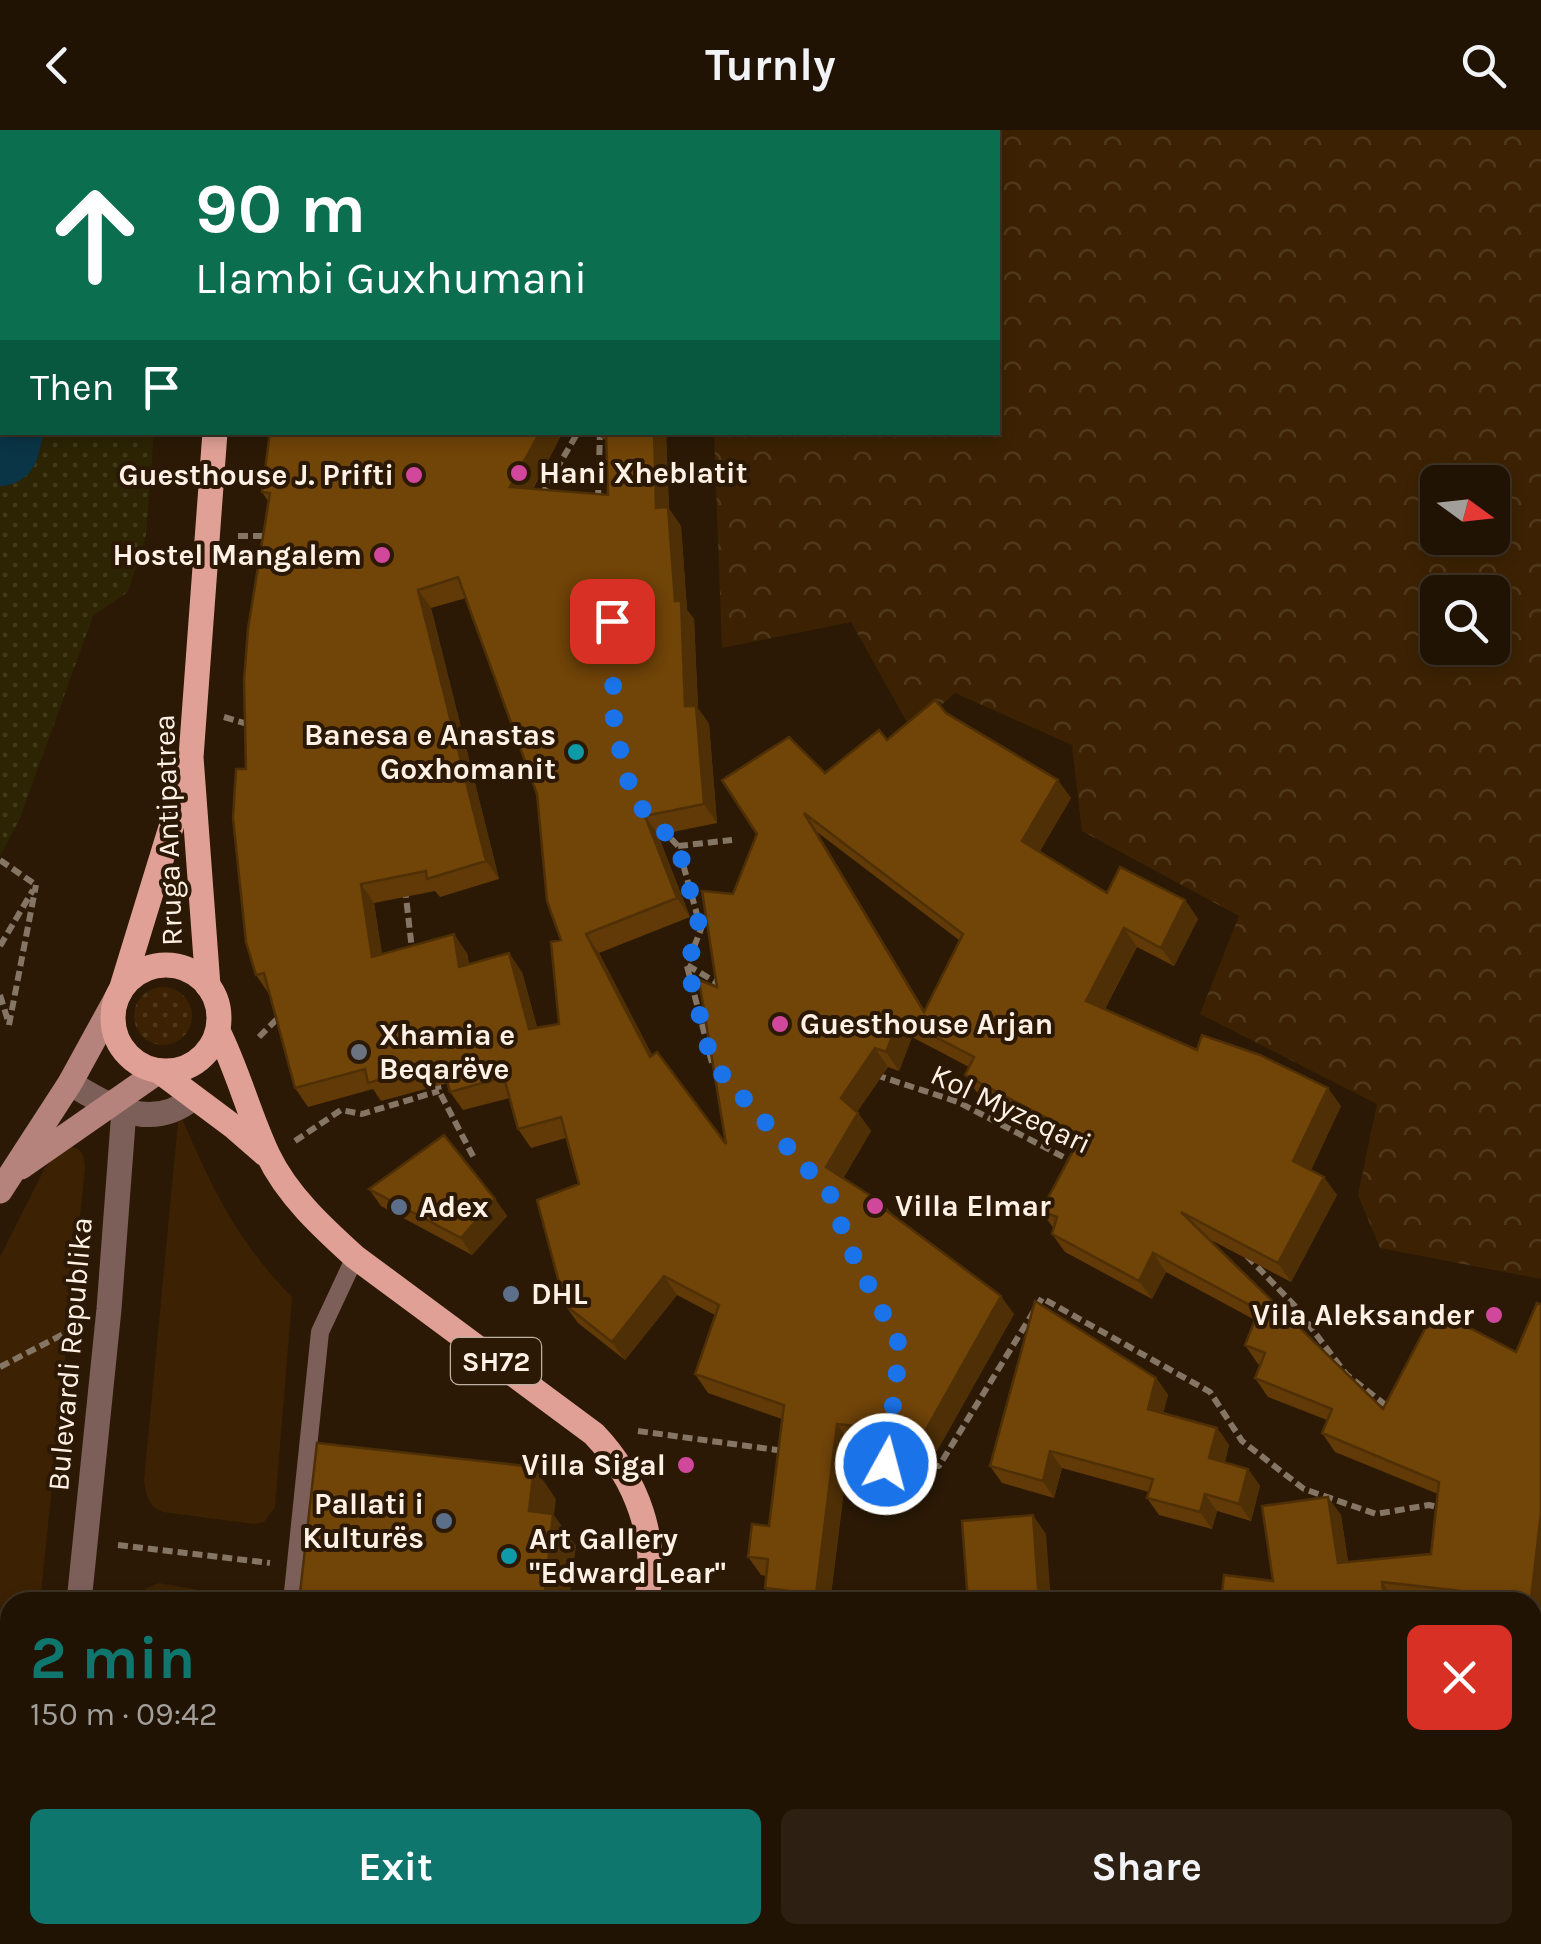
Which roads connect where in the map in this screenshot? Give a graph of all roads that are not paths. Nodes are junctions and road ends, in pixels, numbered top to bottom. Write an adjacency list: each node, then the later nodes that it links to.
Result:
1 (215, 435): 2 (main road, Rruga Antipatrea / SH72)
2 (192, 757): 3 (main road, Rruga Antipatrea / SH72); 4 (main road, SH72)
3 (208, 986): 4 (main road); 5 (main road, SH72)
4 (121, 990): 6 (main road, SH72); 7 (main road)
5 (218, 1031): 6 (main road); 10 (main road, SH72)
6 (159, 1072): 8 (main road, SH72); 9 (main road)
7 (70, 1083): 9 (street); 11 (main road)
8 (193, 1098): 9 (street); 10 (main road, SH72)
9 (116, 1108): 11 (main road); 13 (street, Bulevardi Republika)
10 (269, 1158): 12 (main road, SH72)
11 (4, 1183)
12 (355, 1257): 14 (lane); 15 (main road, SH72)
13 (80, 1592)
14 (293, 1592)
15 (647, 1592)

